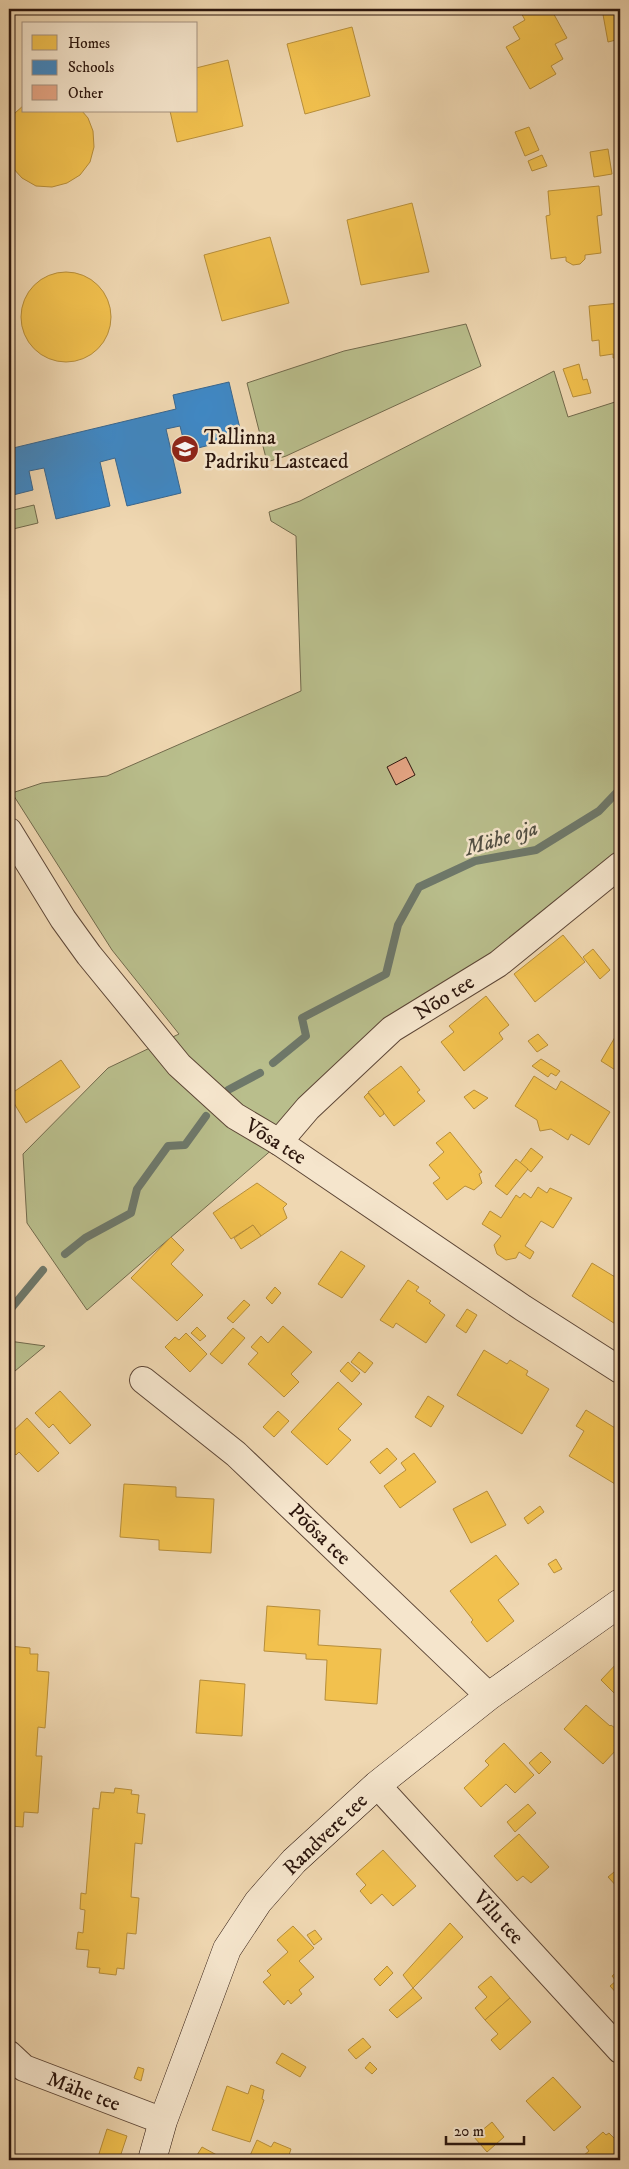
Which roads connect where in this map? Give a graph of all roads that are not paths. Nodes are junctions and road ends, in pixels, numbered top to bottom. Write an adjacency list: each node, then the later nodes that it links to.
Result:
1 (9, 831): 3 (street, Võsa tee)
2 (620, 865): 3 (street, Nõo tee)
3 (279, 1142): 4 (street, Võsa tee)
4 (620, 1370)
5 (143, 1380): 7 (street, Põõsa tee)
6 (618, 1607): 7 (main road, Randvere tee)
7 (489, 1696): 8 (main road, Randvere tee)
8 (378, 1785): 9 (street, Vilu tee); 11 (main road, Randvere tee)
9 (620, 2050)
10 (9, 2054): 11 (street, Mähe tee)
11 (163, 2121): 12 (main road, Randvere tee)
12 (152, 2160)

